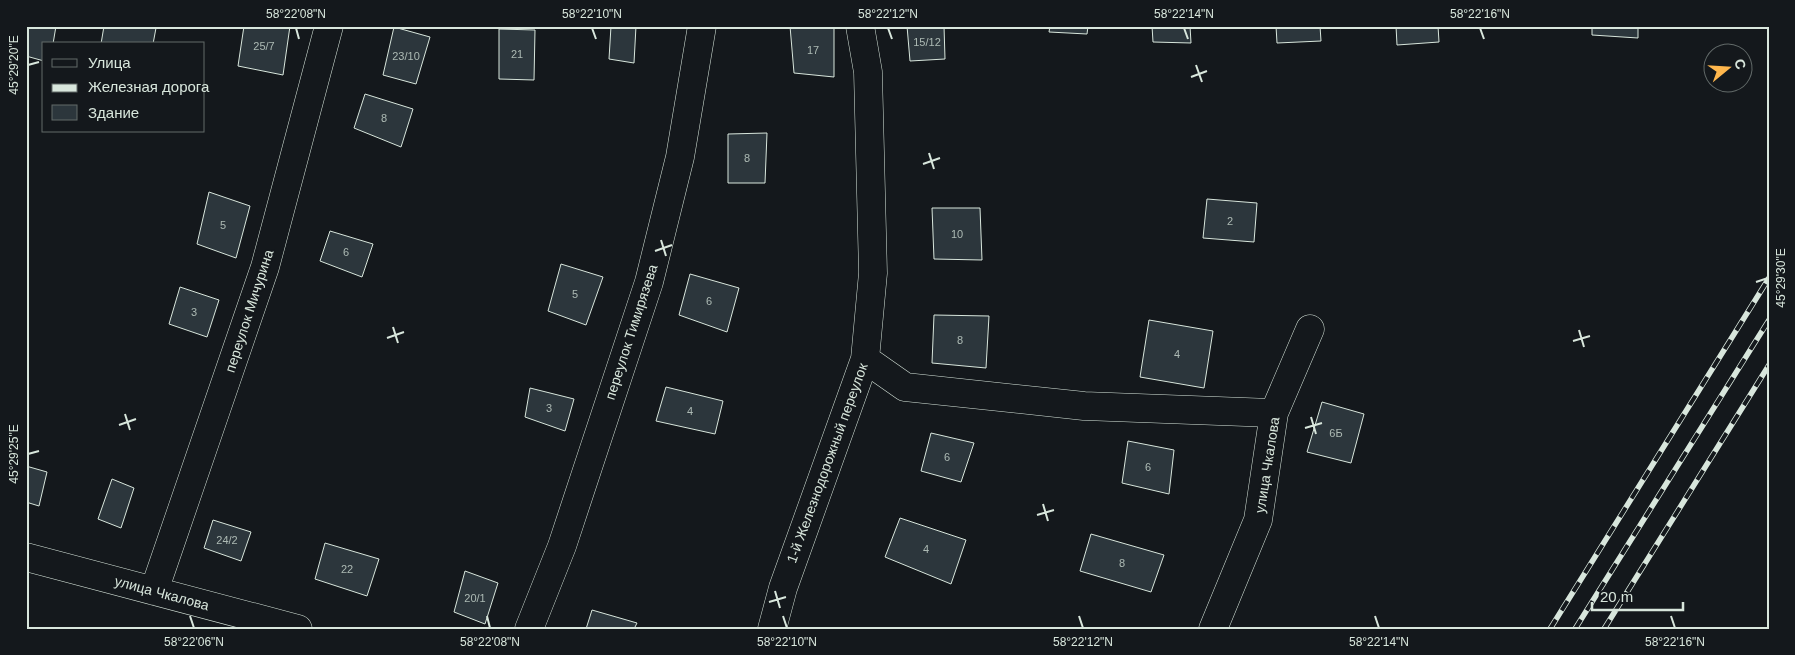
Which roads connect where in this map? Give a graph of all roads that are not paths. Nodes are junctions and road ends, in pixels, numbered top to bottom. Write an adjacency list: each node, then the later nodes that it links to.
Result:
1 (330, 26): 8 (street, переулок Мичурина)
2 (702, 26): 10 (street, переулок Тимирязева)
3 (860, 26): 5 (street, 1-й Железнодорожный переулок)
4 (1310, 329): 6 (street, улица Чкалова)
5 (865, 359): 6 (street); 11 (street, 1-й Железнодорожный переулок)
6 (1274, 413): 12 (street, улица Чкалова)
7 (26, 558): 8 (street, улица Чкалова)
8 (154, 591): 9 (street, улица Чкалова)
9 (298, 629)
10 (529, 629)
11 (772, 629)
12 (1213, 629)

